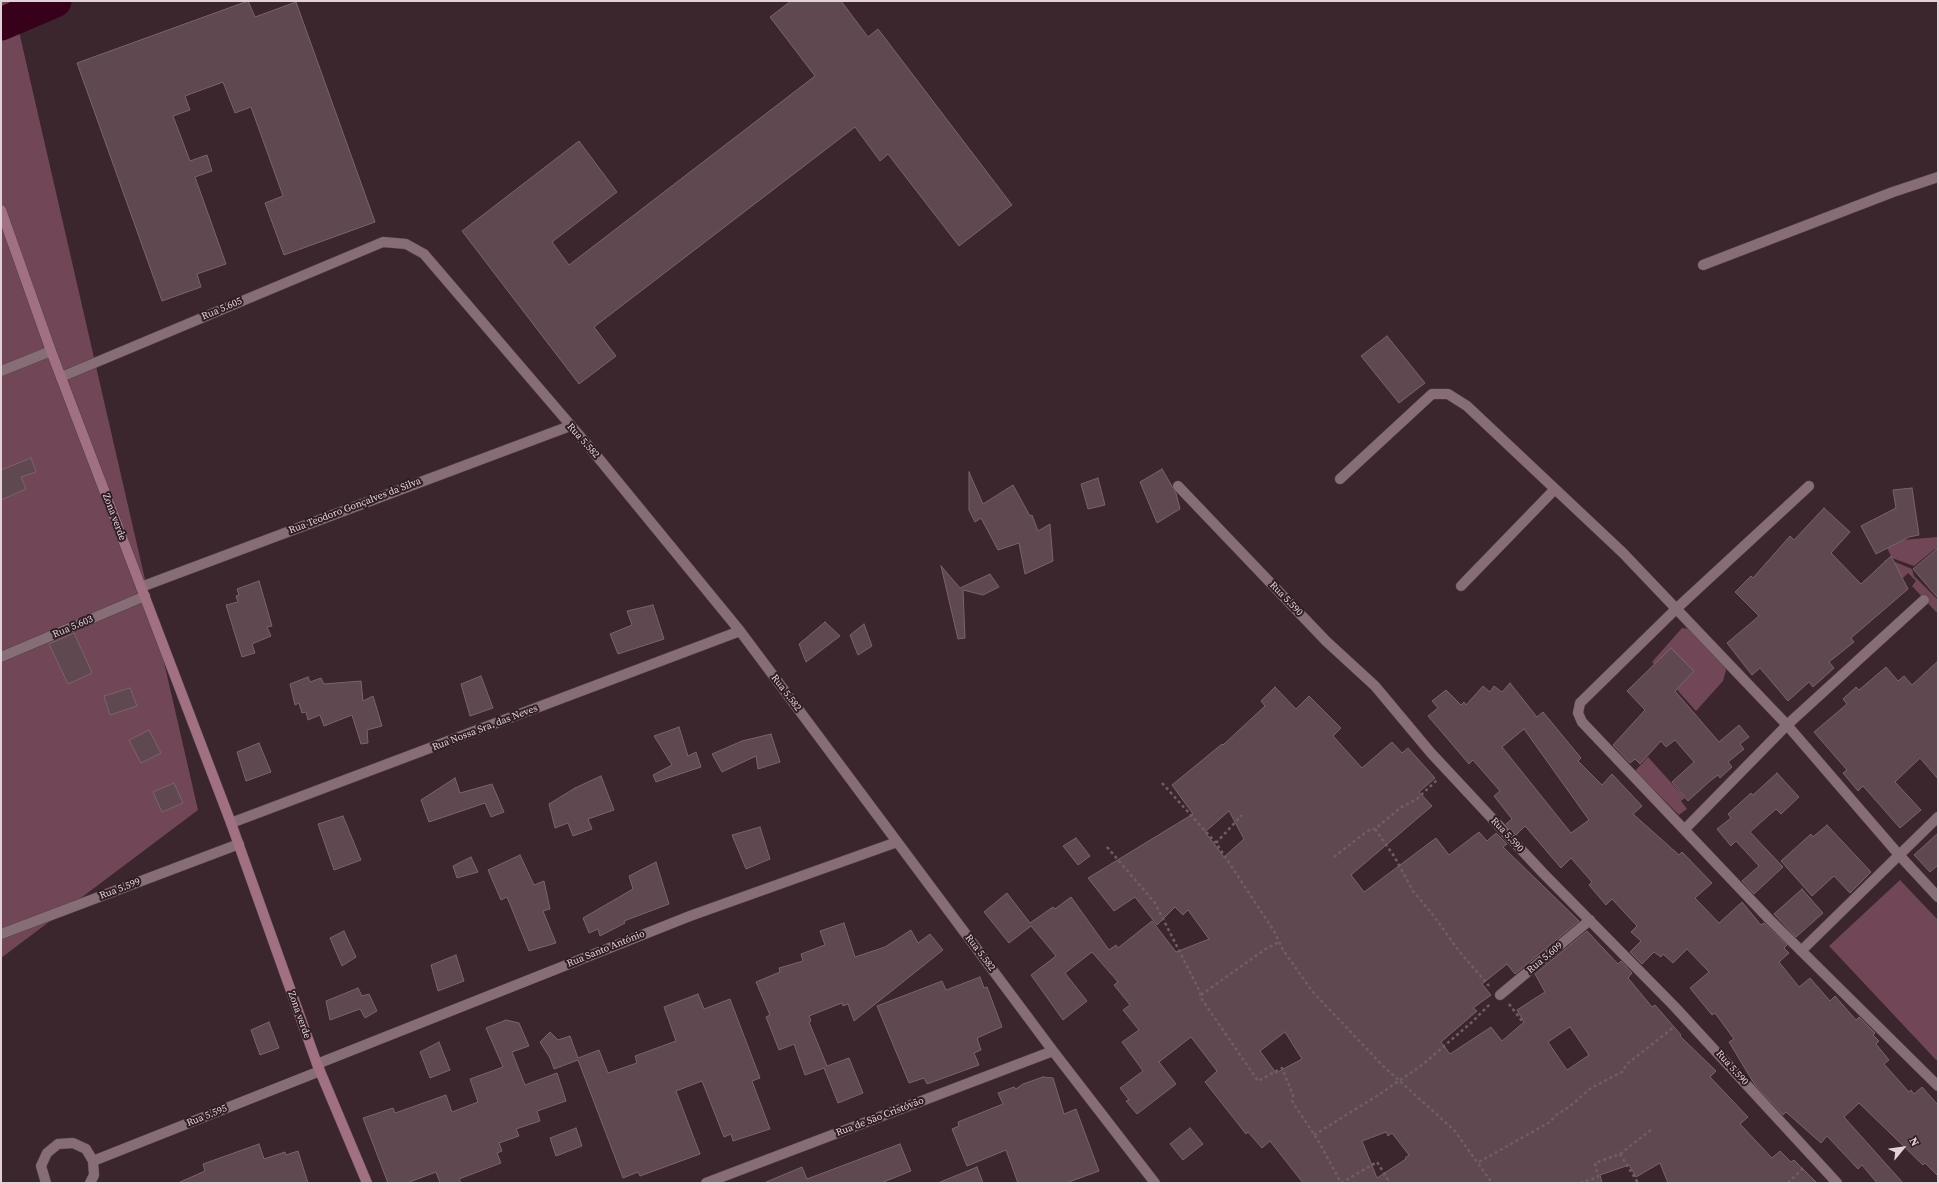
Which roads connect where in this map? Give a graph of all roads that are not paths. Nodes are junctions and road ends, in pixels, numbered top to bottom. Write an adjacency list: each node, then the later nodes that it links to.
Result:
1 (1938, 176): 4 (street)
2 (1, 210): 5 (street, Zona verde)
3 (383, 242): 7 (street, Rua 5.605); 8 (street, Rua 5.582)
4 (1703, 265)
5 (51, 351): 6 (street); 7 (street, Zona verde)
6 (1, 371)
7 (61, 377): 14 (street, Zona verde)
8 (570, 426): 14 (street, Rua Teodoro Gonçalves da Silva); 17 (street, Rua 5.582)
9 (1340, 479): 12 (street)
10 (1178, 486): 27 (street, Rua 5.590)
11 (1809, 486): 16 (street)
12 (1555, 489): 13 (street); 16 (street)
13 (1461, 586)
14 (143, 592): 18 (street, Rua 5.603); 21 (street, Zona verde)
15 (1924, 600): 19 (street)
16 (1676, 608): 19 (street); 22 (street)
17 (740, 631): 21 (street, Rua Nossa Sra. das Neves); 23 (street, Rua 5.582)
18 (1, 657)
19 (1787, 725): 22 (street); 25 (street)
20 (1938, 817): 25 (street)
21 (231, 823): 24 (street, Zona verde)
22 (1685, 829): 29 (street)
23 (897, 842): 31 (street, Rua 5.582); 32 (street, Rua Santo António)
24 (238, 844): 28 (street, Rua 5.599); 32 (street, Zona verde)
25 (1900, 856): 26 (street); 29 (street)
26 (1938, 897)
27 (1590, 920): 30 (street, Rua 5.609); 40 (street, Rua 5.590)
28 (1, 934)
29 (1801, 951): 33 (street)
30 (1500, 995)
31 (1054, 1051): 38 (street, Rua de São Cristóvão); 39 (street, Rua 5.582)
32 (318, 1068): 34 (street, Rua 5.595); 37 (street, Zona verde)
33 (1938, 1086)
34 (94, 1161): 35 (street); 36 (street)
35 (42, 1182)
36 (90, 1183)
37 (367, 1183)
38 (706, 1183)
39 (1155, 1183)
40 (1837, 1183)

